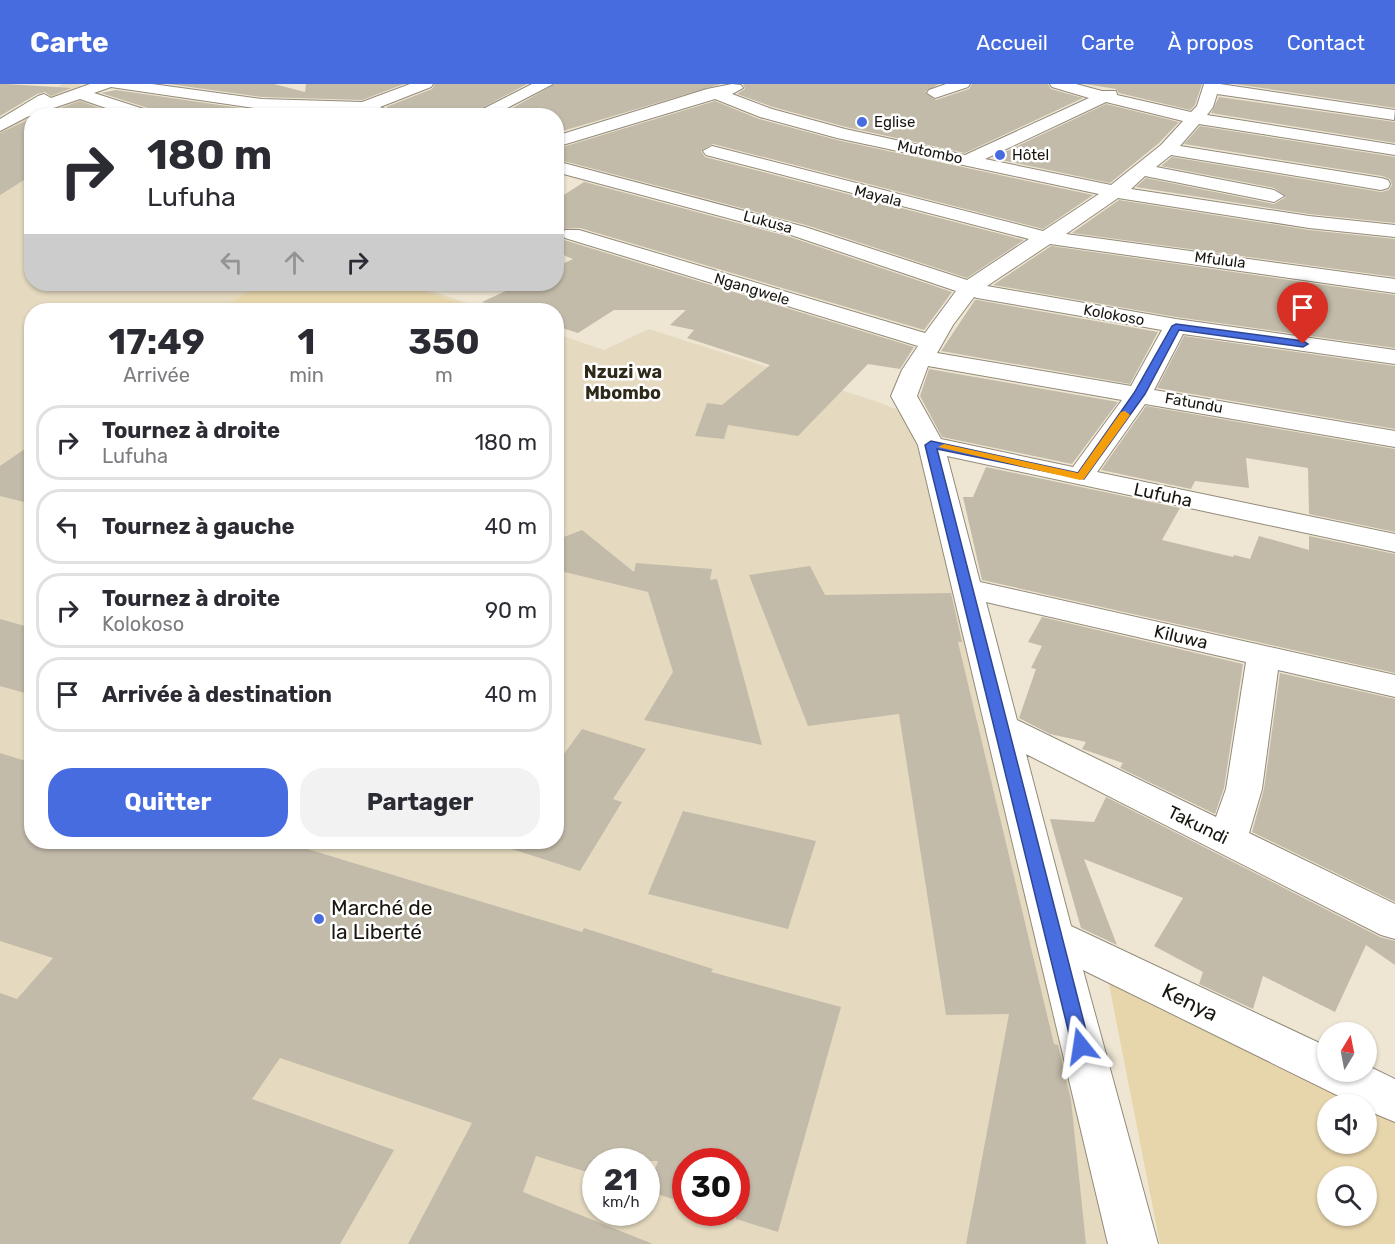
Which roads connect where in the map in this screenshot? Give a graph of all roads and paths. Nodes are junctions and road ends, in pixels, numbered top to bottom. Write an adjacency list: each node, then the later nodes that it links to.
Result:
1 (105, 84): 11 (street)
2 (117, 84): 15 (street)
3 (391, 84): 8 (street)
4 (545, 84): 19 (street)
5 (754, 84): 12 (street)
6 (962, 84): 13 (street)
7 (1058, 84): 14 (street)
8 (419, 86): 15 (street)
9 (1211, 86): 20 (street); 22 (street)
10 (1130, 87): 14 (street)
11 (69, 89): 16 (street); 17 (street)
12 (713, 92): 26 (street); 30 (street, Mutombo)
13 (936, 93)
14 (1099, 98): 20 (street); 30 (street)
15 (364, 106): 18 (street)
16 (34, 108)
17 (125, 108)
18 (370, 108)
19 (494, 108)
20 (1200, 113): 24 (street); 25 (street); 28 (street)
21 (24, 114): 23 (street)
22 (1394, 115)
23 (0, 126)
24 (1179, 134): 27 (street); 31 (street)
25 (1378, 137)
26 (564, 139)
27 (1167, 149): 33 (street); 34 (street)
28 (1395, 150)
29 (712, 152): 39 (street, Mayala)
30 (968, 160): 35 (street, Mutombo)
31 (1356, 161)
32 (564, 168): 41 (street, Lukusa)
33 (1141, 170): 35 (street); 36 (street)
34 (1381, 184)
35 (1115, 192): 37 (street, Mutombo); 39 (street)
36 (1274, 196)
37 (1395, 231)
38 (572, 234): 43 (street, Ngangwele)
39 (1044, 237): 40 (street, Mfulula); 41 (street)
40 (1395, 286)
41 (973, 289): 42 (street, Kolokoso); 43 (street)
42 (1176, 326): 44 (street, Kolokoso); 45 (street)
43 (927, 351): 45 (street, Fatundu); 47 (street)
44 (1395, 357)
45 (1139, 394): 46 (street, Fatundu); 48 (street)
46 (1395, 439)
47 (931, 445): 48 (street, Lufuha); 50 (street)
48 (1080, 477): 49 (street, Lufuha)
49 (1395, 543)
50 (967, 588): 51 (street, Kiluwa); 53 (street)
51 (1263, 656): 52 (street, Kiluwa); 54 (street)
52 (1395, 686)
53 (1001, 727): 54 (street, Takundi); 56 (street)
54 (1228, 840): 55 (street, Takundi)
55 (1395, 923)
56 (1053, 936): 57 (street, Kenya); 60 (street)
57 (1317, 1064)
58 (1355, 1082): 59 (street)
59 (1395, 1101)
60 (1133, 1244)

